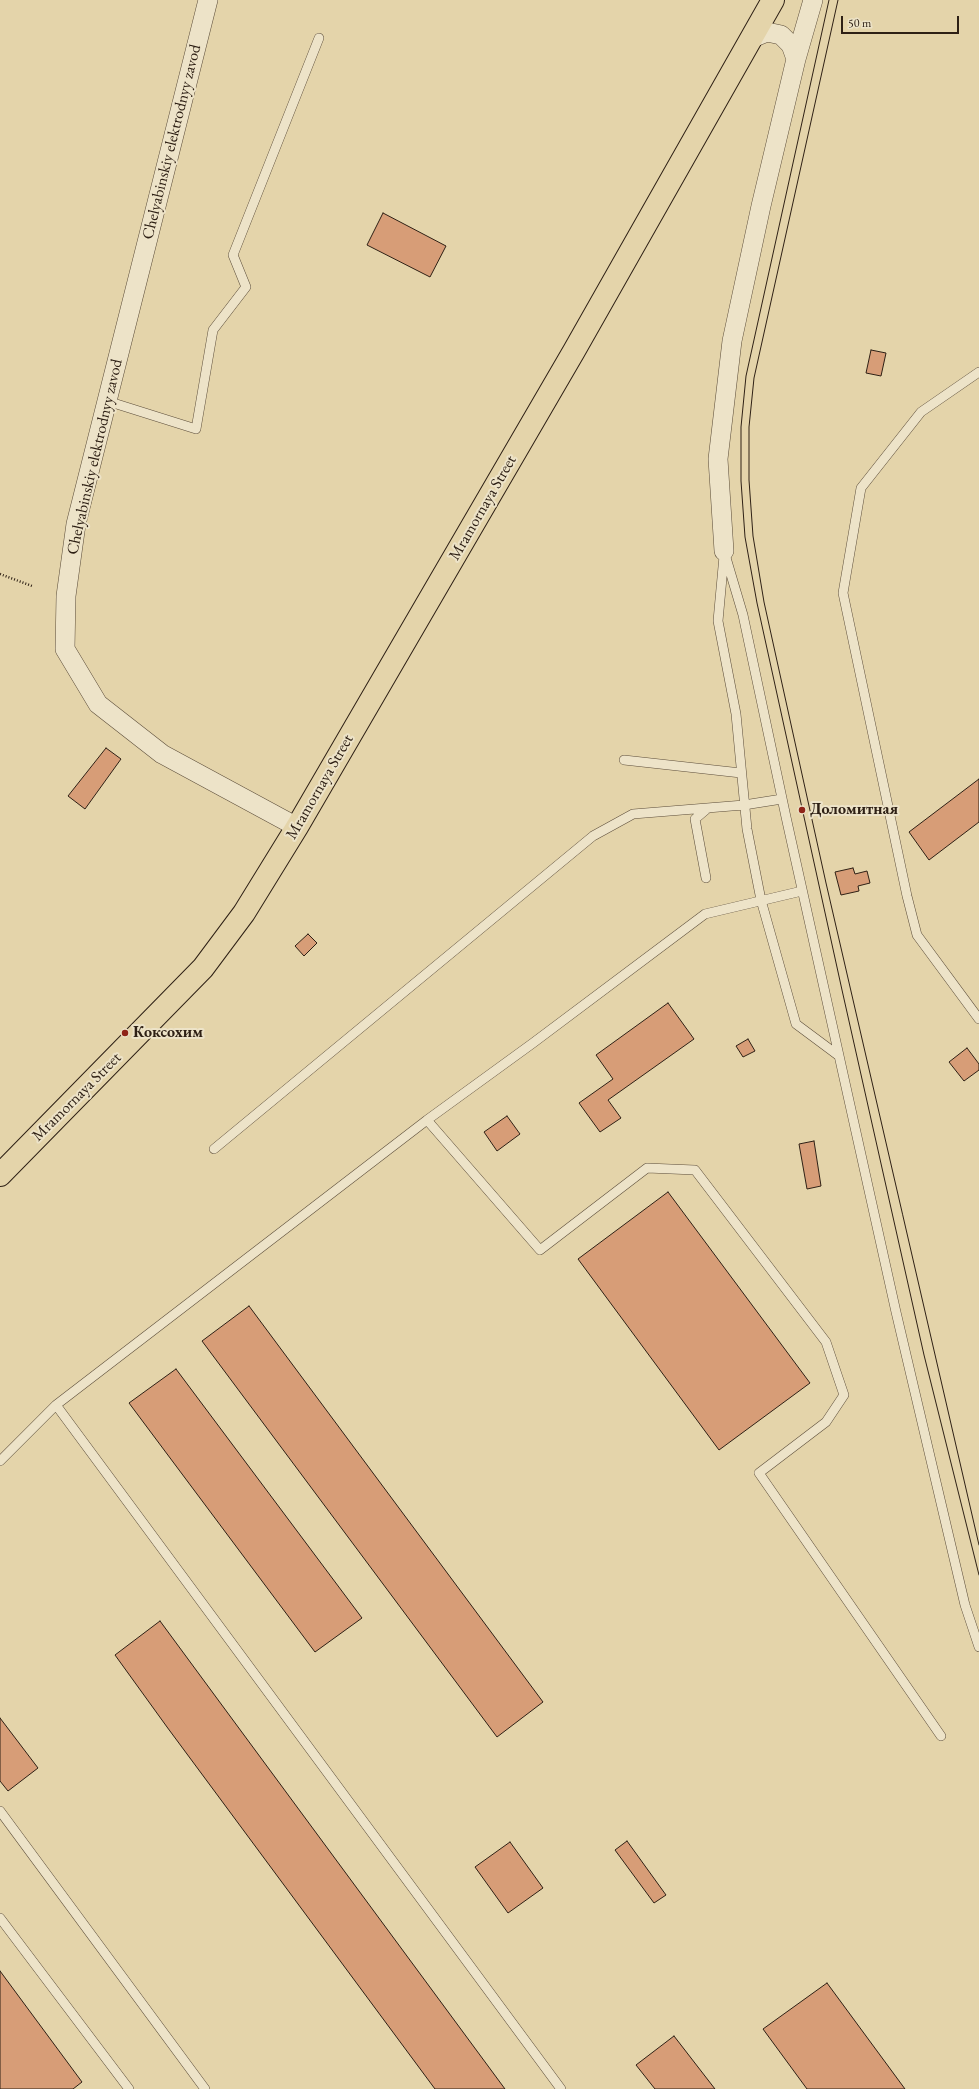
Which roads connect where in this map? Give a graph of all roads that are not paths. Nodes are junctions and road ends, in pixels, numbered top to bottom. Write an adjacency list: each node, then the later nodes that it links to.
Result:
1 (208, 0): 8 (street, Chelyabinskiy elektrodnyy zavod)
2 (773, 0): 5 (main road, Mramornaya Street)
3 (813, 0): 6 (street)
4 (319, 38): 8 (lane)
5 (750, 39): 6 (street); 15 (main road, Mramornaya Street)
6 (796, 59): 9 (street)
7 (979, 372): 19 (lane)
8 (107, 401): 15 (street, Chelyabinskiy elektrodnyy zavod)
9 (724, 551): 11 (lane); 12 (lane)
10 (624, 760): 11 (lane)
11 (742, 774): 13 (lane)
12 (782, 799): 13 (lane); 17 (lane)
13 (744, 805): 14 (lane); 18 (lane)
14 (708, 808): 16 (lane); 22 (lane)
15 (297, 828): 23 (main road, Mramornaya Street)
16 (706, 878)
17 (802, 891): 18 (lane); 20 (lane)
18 (761, 900): 20 (lane); 21 (lane)
19 (979, 1019)
20 (839, 1056): 26 (lane)
21 (426, 1120): 24 (lane); 27 (lane)
22 (214, 1149)
23 (0, 1175)
24 (56, 1405): 25 (lane); 32 (lane)
25 (0, 1461)
26 (979, 1647)
27 (941, 1736)
28 (0, 1811): 31 (lane)
29 (0, 1918): 30 (lane)
30 (129, 2089)
31 (205, 2089)
32 (561, 2089)

